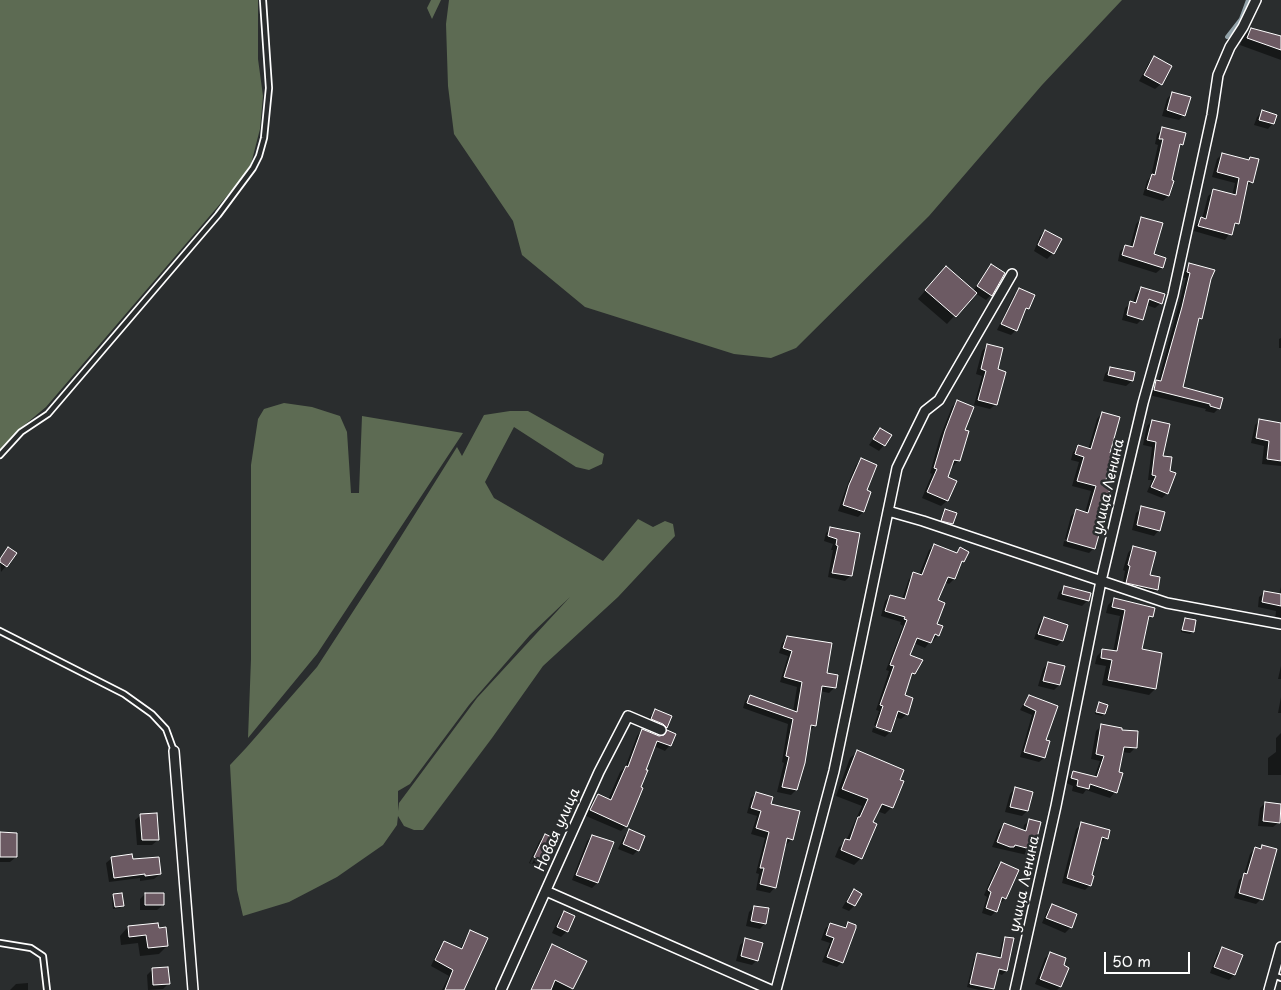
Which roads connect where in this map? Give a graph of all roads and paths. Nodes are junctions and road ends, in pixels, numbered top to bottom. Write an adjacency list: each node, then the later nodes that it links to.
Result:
1 (263, 0): 4 (lane)
2 (1256, 0): 6 (street, улица Ленина)
3 (1012, 274): 5 (street)
4 (0, 455)
5 (888, 511): 6 (street); 19 (street)
6 (1101, 581): 7 (street); 20 (street, улица Ленина)
7 (1281, 624)
8 (0, 631): 10 (lane)
9 (661, 730): 11 (street, Новая улица)
10 (174, 751): 16 (street)
11 (546, 891): 17 (street, Новая улица); 18 (street)
12 (0, 943): 15 (lane)
13 (1281, 947): 14 (street)
14 (1277, 976): 21 (street)
15 (46, 990)
16 (193, 990)
17 (501, 990)
18 (771, 990)
19 (776, 990)
20 (1015, 990)
21 (1269, 990)

